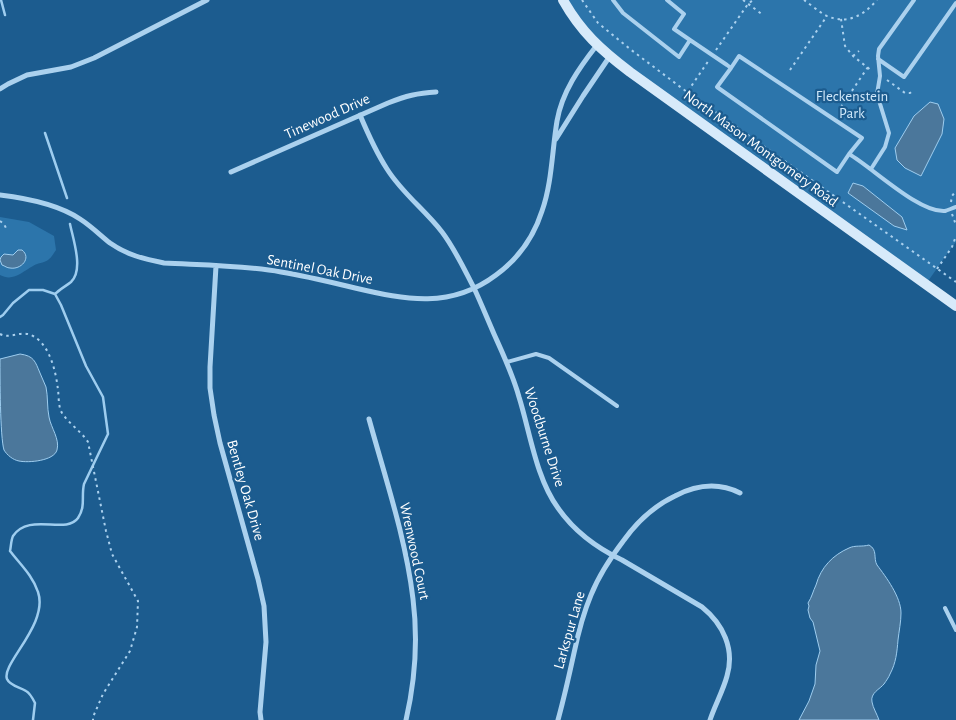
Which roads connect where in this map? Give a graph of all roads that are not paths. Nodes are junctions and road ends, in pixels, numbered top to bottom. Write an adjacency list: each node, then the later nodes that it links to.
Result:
1 (207, 0): 12 (street)
2 (563, 0): 8 (street, North Mason Montgomery Road)
3 (614, 0): 7 (lane)
4 (667, 0): 7 (lane)
5 (914, 0): 10 (lane)
6 (956, 3): 10 (lane)
7 (690, 40): 11 (lane)
8 (598, 45): 9 (street, North Mason Montgomery Road); 15 (street, Sentinel Oak Drive)
9 (610, 56): 15 (street, Sentinel Oak Drive); 23 (street, North Mason Montgomery Road)
10 (878, 60): 17 (lane)
11 (731, 68): 16 (lane); 16 (lane)
12 (0, 89)
13 (436, 92): 14 (street, Tinewood Drive)
14 (360, 115): 18 (street, Tinewood Drive); 22 (street, Woodburne Drive)
15 (555, 142): 22 (street, Sentinel Oak Drive)
16 (849, 154): 17 (lane)
17 (871, 169): 20 (lane)
18 (231, 172)
19 (0, 195): 21 (street, Sentinel Oak Drive)
20 (956, 207)
21 (216, 266): 22 (street, Sentinel Oak Drive); 31 (street, Bentley Oak Drive)
22 (474, 288): 24 (street, Woodburne Drive)
23 (956, 306)
24 (506, 362): 25 (lane); 28 (street, Woodburne Drive)
25 (617, 406)
26 (369, 419): 32 (street, Wrenwood Court)
27 (740, 492): 28 (street, Larkspur Lane)
28 (612, 556): 33 (street, Larkspur Lane); 34 (street, Woodburne Drive)
29 (945, 608): 30 (lane)
30 (956, 630)
31 (261, 720)
32 (406, 720)
33 (558, 720)
34 (710, 720)

